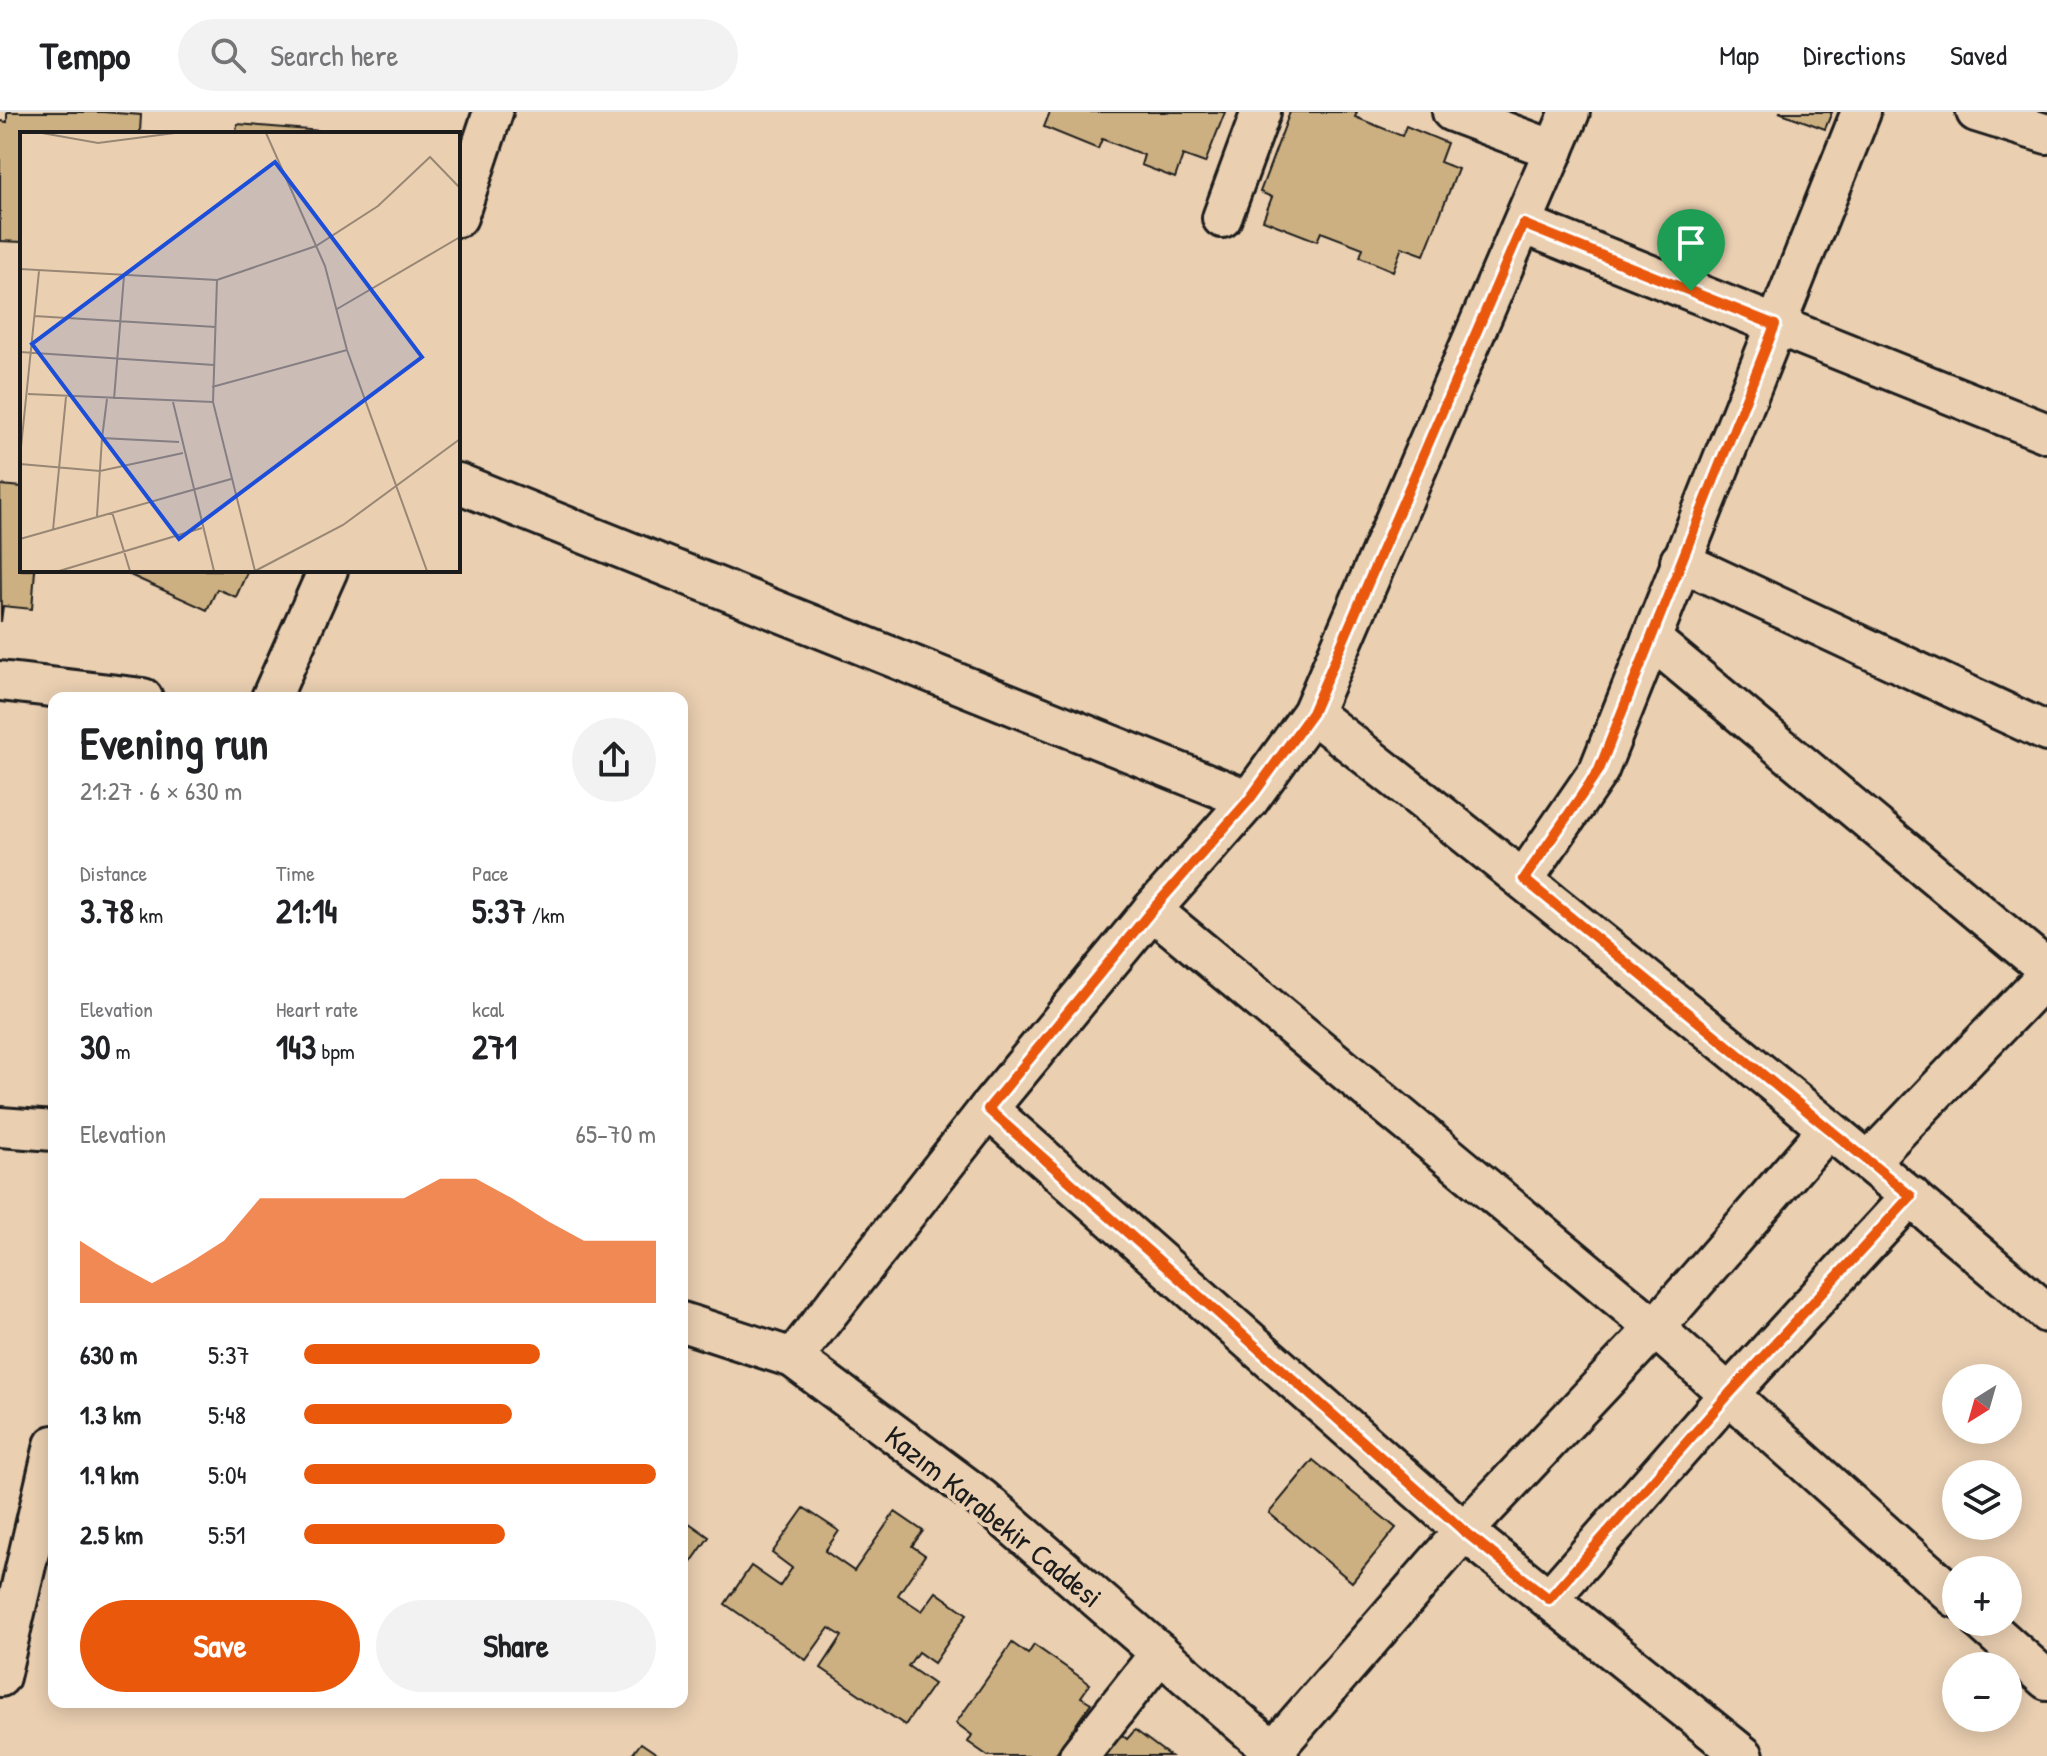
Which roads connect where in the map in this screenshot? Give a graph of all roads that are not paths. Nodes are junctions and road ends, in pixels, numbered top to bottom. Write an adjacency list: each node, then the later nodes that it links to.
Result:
1 (493, 112): 10 (street)
2 (1261, 112): 11 (street)
3 (1452, 112): 7 (street)
4 (1570, 112): 9 (street)
5 (1861, 112): 13 (street)
6 (1976, 112): 8 (street)
7 (1501, 121): 9 (street)
8 (2047, 134)
9 (1554, 150): 12 (street)
10 (460, 211)
11 (1222, 218)
12 (1523, 224): 13 (street); 22 (street)
13 (1775, 325): 14 (street); 16 (street)
14 (2047, 433)
15 (460, 484): 24 (street)
16 (1680, 561): 18 (street); 23 (street)
17 (327, 572): 21 (street)
18 (1651, 639): 25 (street); 27 (street)
19 (0, 681): 20 (street)
20 (93, 692)
21 (274, 692)
22 (1312, 713): 24 (street); 25 (street)
23 (2047, 732)
24 (1249, 800): 26 (street)
25 (1524, 879): 30 (street)
26 (1152, 910): 28 (street); 36 (street)
27 (2047, 972): 32 (street)
28 (988, 1109): 37 (street); 40 (street)
29 (0, 1127): 31 (street)
30 (1828, 1129): 32 (street); 36 (street)
31 (48, 1131)
32 (1869, 1161): 33 (street)
33 (1911, 1196): 34 (street); 38 (street)
34 (2047, 1313)
35 (688, 1324): 37 (street, Kazım Karabekir Caddesi)
36 (1655, 1328): 38 (street); 40 (street)
37 (793, 1358): 44 (street, Kazım Karabekir Caddesi)
38 (1729, 1394): 41 (street); 42 (street)
39 (48, 1471): 45 (street)
40 (1464, 1531): 42 (street); 47 (street)
41 (1942, 1585)
42 (1549, 1599): 49 (street)
43 (1998, 1636): 46 (street)
44 (1160, 1653): 47 (street, Kazım Karabekir Caddesi); 48 (street)
45 (0, 1677)
46 (2047, 1680)
47 (1276, 1754)
48 (1079, 1756)
49 (1744, 1756)

